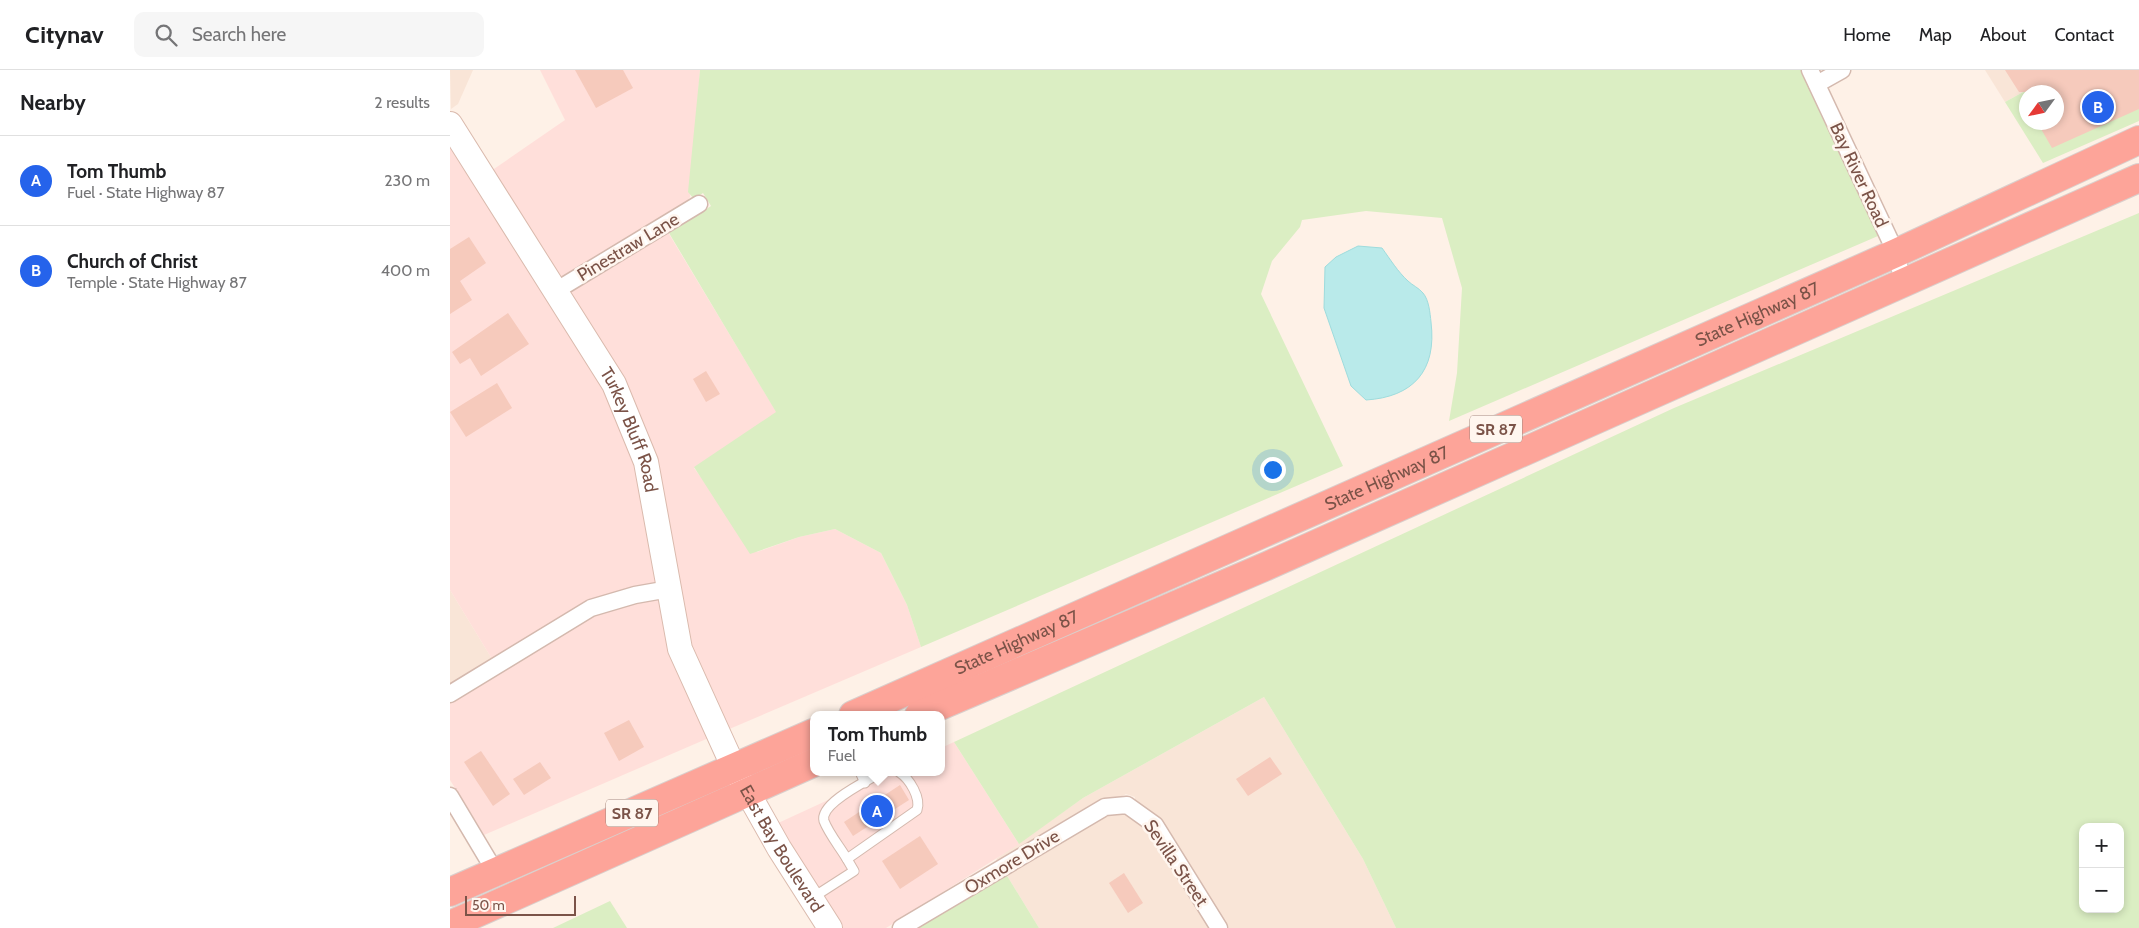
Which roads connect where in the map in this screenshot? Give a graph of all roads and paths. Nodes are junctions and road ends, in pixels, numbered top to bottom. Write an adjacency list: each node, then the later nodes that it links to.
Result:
1 (1842, 70): 2 (street)
2 (1814, 77): 7 (street, Bay River Road)
3 (450, 124): 9 (street, Turkey Bluff Road)
4 (2139, 140): 7 (highway, State Highway 87 / SR 87)
5 (2139, 178): 8 (highway, SR 87)
6 (700, 204): 9 (street, Pinestraw Lane)
7 (1896, 253): 8 (street, Bay River Road); 12 (highway, State Highway 87 / SR 87)
8 (1903, 282): 13 (highway, SR 87)
9 (557, 290): 10 (street, Turkey Bluff Road)
10 (669, 589): 11 (street); 16 (street, Turkey Bluff Road)
11 (450, 694)
12 (861, 711)
13 (928, 711)
14 (810, 734): 16 (highway, SR 87)
15 (810, 764): 21 (highway, SR 87)
16 (734, 768): 21 (street, East Bay Boulevard); 25 (highway, SR 87)
17 (862, 776): 20 (lane)
18 (875, 776): 20 (lane)
19 (904, 776): 24 (lane)
20 (865, 782): 24 (lane)
21 (748, 792): 27 (street, East Bay Boulevard); 28 (highway, SR 87)
22 (452, 802): 25 (street)
23 (1127, 805): 30 (street, Oxmore Drive); 31 (street, Sevilla Street)
24 (847, 859): 27 (lane)
25 (496, 873): 26 (highway, SR 87)
26 (450, 892)
27 (812, 898): 29 (street, East Bay Boulevard)
28 (450, 925)
29 (830, 928)
30 (901, 928)
31 (1219, 928)

